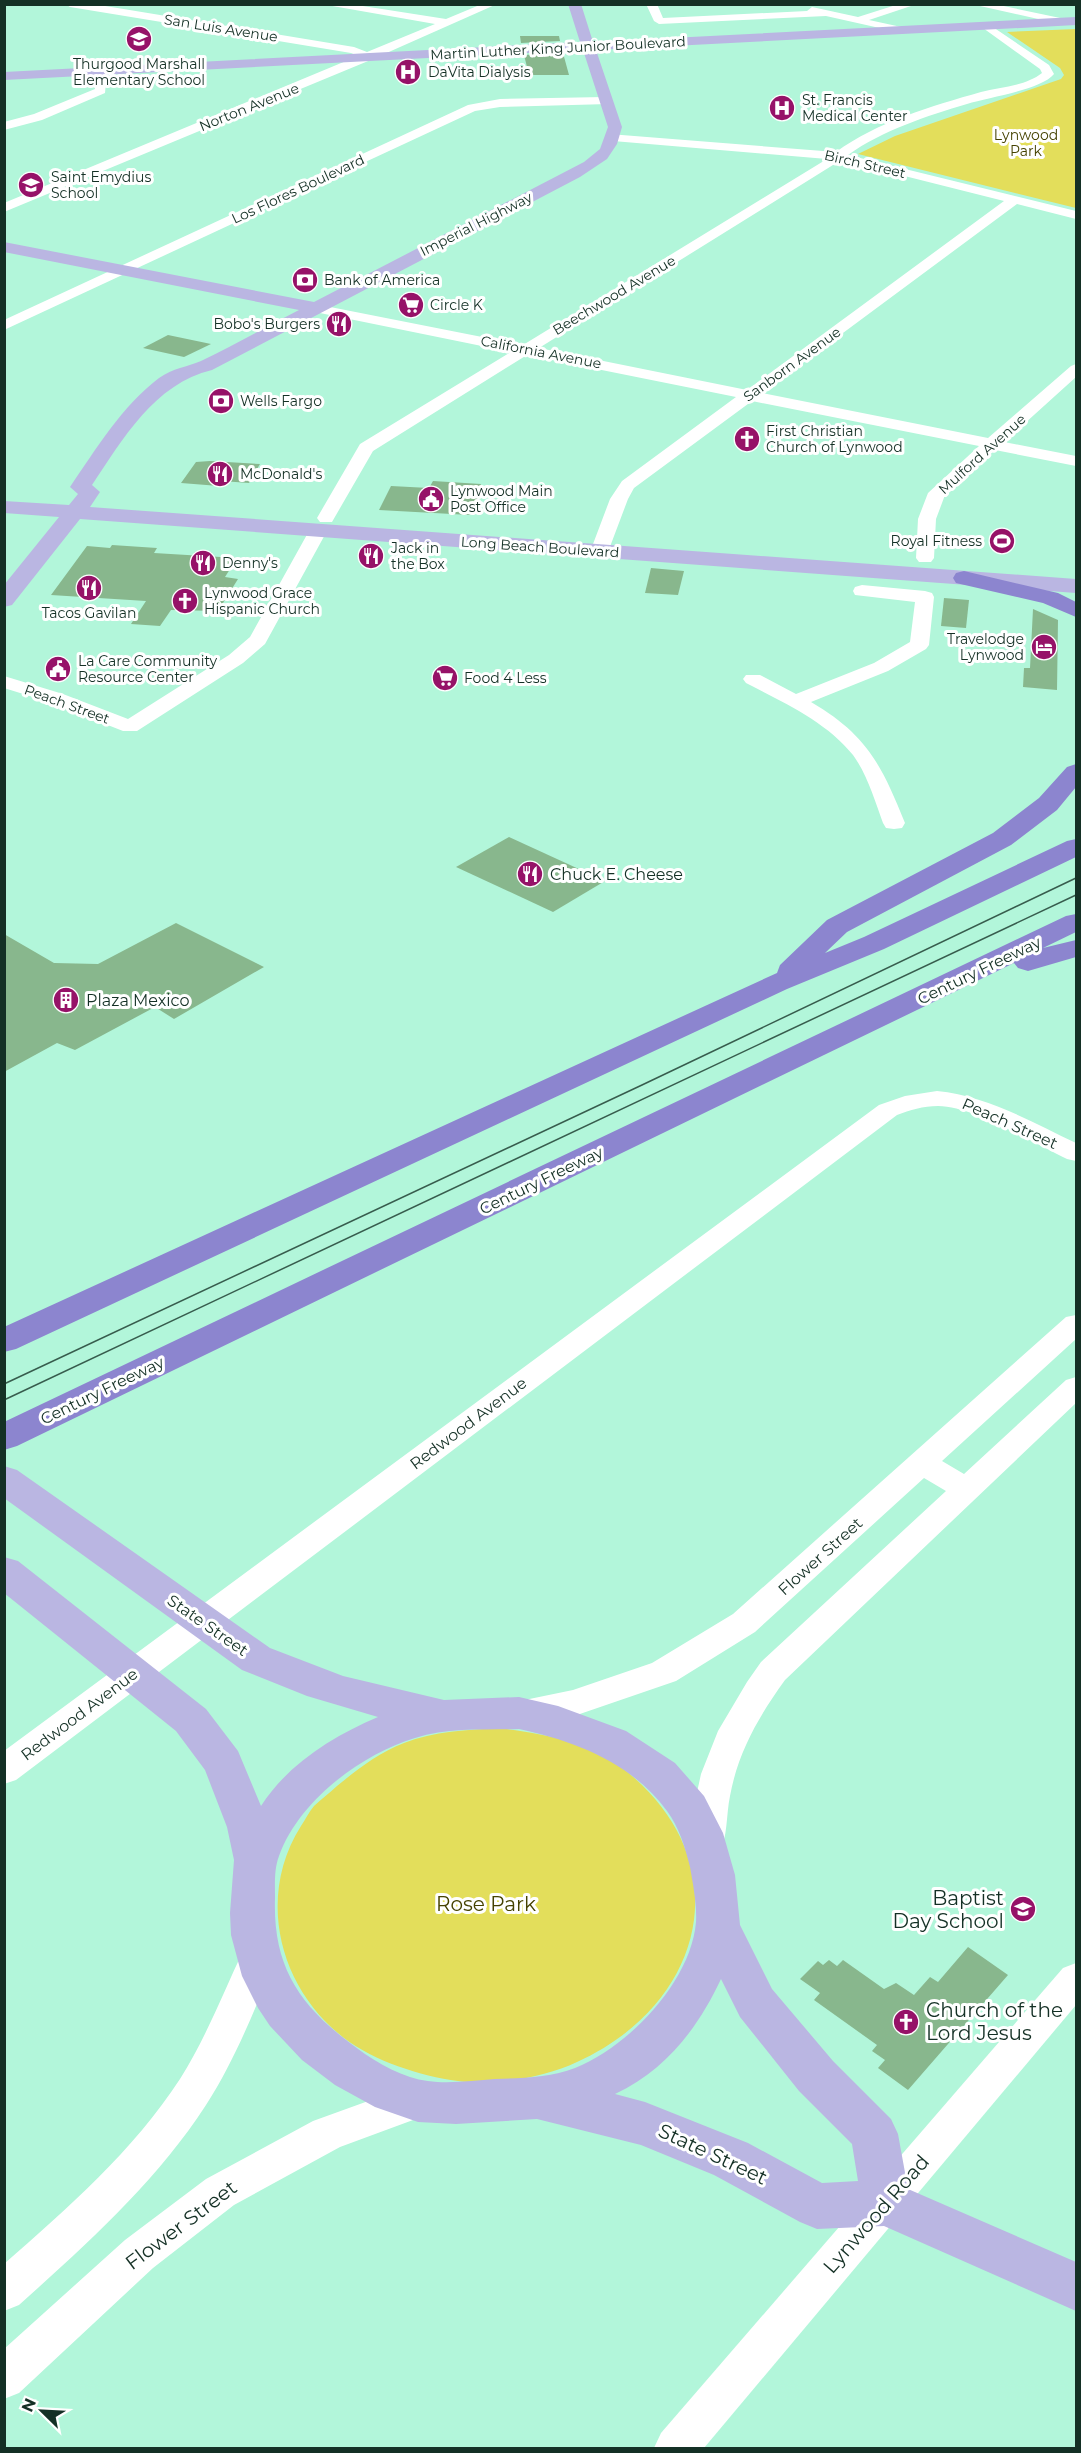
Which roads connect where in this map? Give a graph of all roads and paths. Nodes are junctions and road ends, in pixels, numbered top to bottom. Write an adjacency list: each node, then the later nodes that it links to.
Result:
1 (70, 4): 18 (street, San Luis Avenue)
2 (326, 4): 13 (street)
3 (492, 4): 13 (street, Norton Avenue)
4 (574, 4): 17 (main road)
5 (651, 4): 10 (street)
6 (788, 4): 9 (street)
7 (912, 4): 11 (street)
8 (976, 4): 12 (street)
9 (830, 14): 10 (street); 11 (street)
10 (711, 19): 16 (street)
11 (859, 20): 15 (street)
12 (1071, 21): 14 (main road, Martin Luther King Junior Boulevard)
13 (449, 23): 19 (street, Norton Avenue)
14 (987, 26): 15 (main road, Martin Luther King Junior Boulevard); 28 (street, Beechwood Avenue)
15 (902, 30): 16 (main road, Martin Luther King Junior Boulevard)
16 (732, 39): 17 (main road, Martin Luther King Junior Boulevard)
17 (589, 46): 19 (main road, Martin Luther King Junior Boulevard); 25 (main road)
18 (337, 47): 19 (street, San Luis Avenue); 20 (main road)
19 (369, 57): 20 (main road, Martin Luther King Junior Boulevard); 24 (street, Norton Avenue)
20 (311, 60): 21 (main road, Martin Luther King Junior Boulevard)
21 (279, 62): 22 (main road, Martin Luther King Junior Boulevard); 24 (main road)
22 (101, 71): 23 (main road, Martin Luther King Junior Boulevard); 26 (street)
23 (4, 76)
24 (313, 80): 30 (street, Norton Avenue)
25 (605, 101): 27 (main road); 33 (street, Los Flores Boulevard)
26 (4, 126)
27 (613, 137): 28 (street, Birch Street); 34 (main road, Imperial Highway)
28 (838, 156): 29 (street, Birch Street); 36 (street, Beechwood Avenue)
29 (1014, 200): 31 (street, Birch Street); 39 (street, Sanborn Avenue)
30 (4, 208)
31 (1077, 214)
32 (4, 247): 33 (main road, California Avenue)
33 (123, 271): 34 (main road, California Avenue); 35 (street, Los Flores Boulevard)
34 (315, 308): 36 (street, California Avenue); 37 (main road, Imperial Highway)
35 (4, 326)
36 (526, 349): 39 (street, California Avenue); 47 (street, Beechwood Avenue)
37 (206, 366): 40 (main road, Imperial Highway); 45 (main road, Imperial Highway)
38 (1077, 369): 41 (street, Mulford Avenue)
39 (751, 394): 41 (street, California Avenue); 48 (street, Sanborn Avenue)
40 (159, 414)
41 (993, 444): 42 (street, California Avenue); 49 (street, Mulford Avenue)
42 (1077, 461)
43 (110, 480): 45 (main road)
44 (4, 493): 45 (main road, Long Beach Boulevard)
45 (84, 501): 46 (main road, Long Beach Boulevard); 47 (main road, Long Beach Boulevard); 54 (main road)
46 (4, 507)
47 (322, 524): 48 (main road, Long Beach Boulevard); 59 (street, Beechwood Avenue)
48 (602, 545): 49 (main road, Long Beach Boulevard); 51 (main road, Long Beach Boulevard)
49 (925, 558): 50 (main road, Long Beach Boulevard)
50 (1077, 569)
51 (964, 578): 52 (main road, Long Beach Boulevard); 55 (highway)
52 (1077, 586)
53 (862, 591): 58 (street)
54 (4, 600)
55 (1077, 610)
56 (753, 679): 58 (street)
57 (4, 682): 59 (street, Peach Street)
58 (795, 701): 61 (street)
59 (130, 727)
60 (1077, 772): 66 (highway)
61 (894, 823)
62 (1077, 847): 66 (highway)
63 (1077, 922): 65 (highway, Century Freeway)
64 (1077, 948): 65 (highway)
65 (963, 978): 72 (highway, Century Freeway)
66 (777, 983): 70 (highway)
67 (942, 1098): 68 (street, Peach Street); 77 (street, Redwood Avenue)
68 (1077, 1153)
69 (1077, 1324): 73 (street, Flower Street)
70 (4, 1341)
71 (1077, 1387): 75 (street)
72 (4, 1437)
73 (922, 1464): 75 (street); 79 (street, Flower Street)
74 (4, 1479): 77 (main road, State Street)
75 (967, 1490): 82 (street)
76 (4, 1571): 78 (main road)
77 (202, 1622): 78 (street, Redwood Avenue); 80 (main road, State Street)
78 (134, 1673): 81 (street, Redwood Avenue); 83 (main road)
79 (519, 1713): 80 (main road); 82 (main road)
80 (439, 1714): 83 (main road)
81 (4, 1770)
82 (707, 1845): 84 (main road)
83 (255, 1859): 85 (main road)
84 (718, 1926): 87 (main road); 89 (main road)
85 (257, 1960): 88 (main road); 91 (street)
86 (1077, 1979): 89 (street, Lynwood Road)
87 (536, 2099): 88 (main road); 89 (main road, State Street)
88 (418, 2101): 92 (street, Flower Street)
89 (886, 2203): 90 (main road, State Street); 93 (street, Lynwood Road)
90 (1077, 2287)
91 (4, 2291)
92 (4, 2378)
93 (676, 2448)

